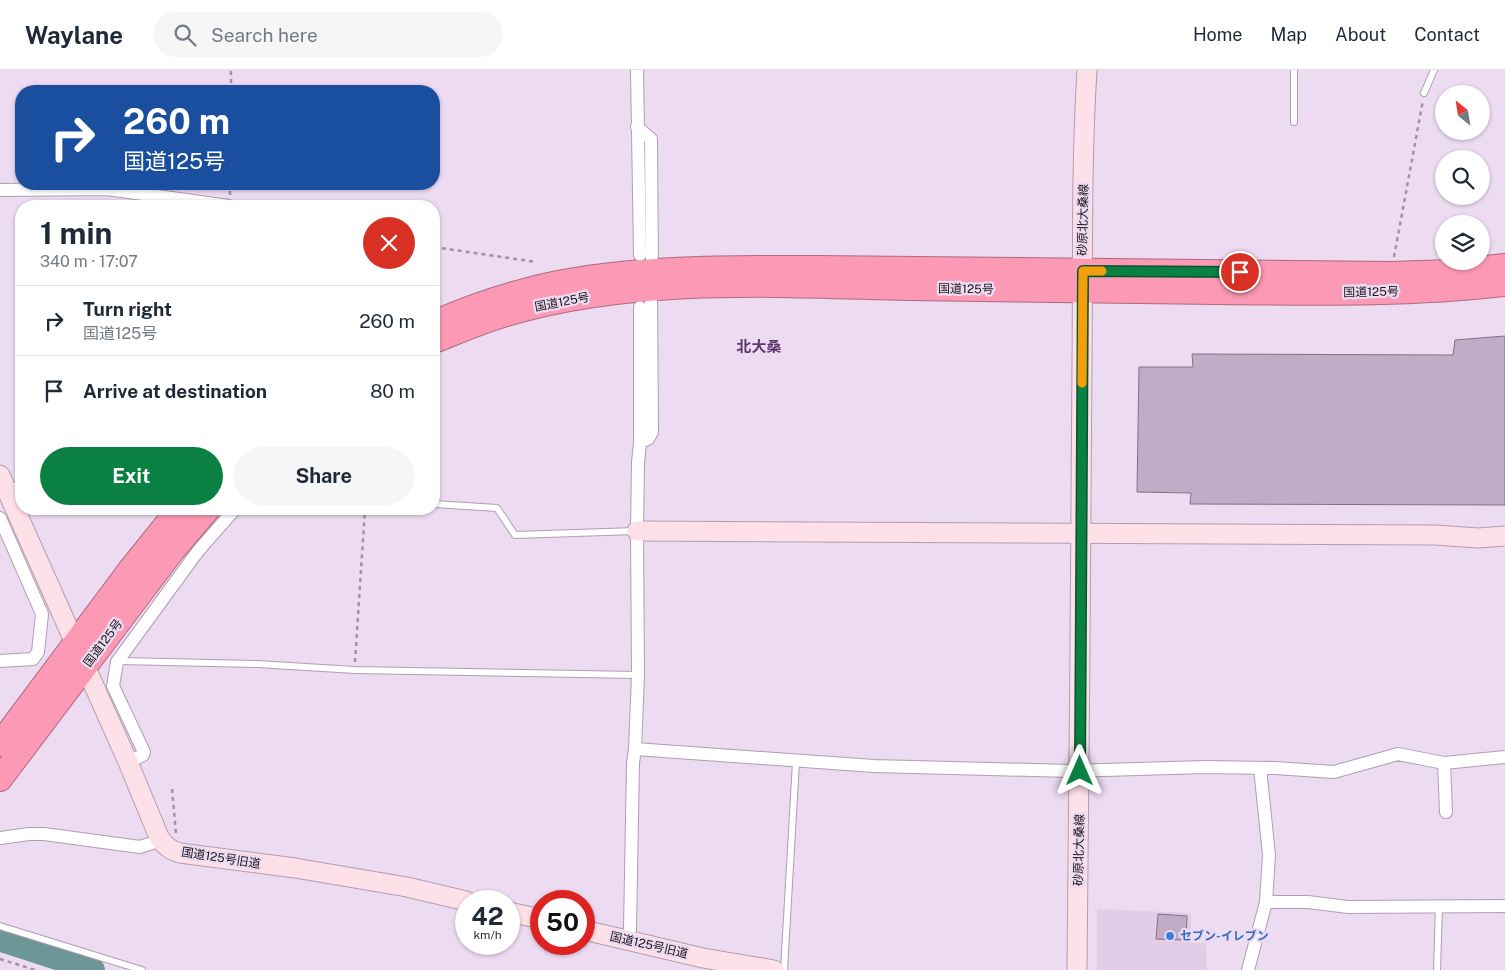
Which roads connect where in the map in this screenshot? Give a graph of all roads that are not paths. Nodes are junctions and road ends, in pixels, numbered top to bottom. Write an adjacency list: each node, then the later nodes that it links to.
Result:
1 (637, 70): 7 (street)
2 (1087, 70): 14 (street, 砂原北大桑線)
3 (1294, 70): 6 (lane)
4 (1434, 70): 5 (lane)
5 (1424, 93)
6 (1294, 122)
7 (637, 127): 13 (street); 13 (street)
8 (0, 190): 9 (street)
9 (15, 190)
10 (114, 190): 11 (street)
11 (186, 200)
12 (1505, 266): 14 (highway, 国道125号)
13 (646, 280): 14 (highway, 国道125号); 16 (highway, 国道125号); 17 (highway, 国道125号); 18 (street); 18 (street)
14 (1083, 281): 15 (highway, 国道125号); 28 (street, 砂原北大桑線)
15 (1505, 284)
16 (440, 320)
17 (440, 339)
18 (640, 442): 27 (street)
19 (7, 483): 20 (street)
20 (15, 502)
21 (440, 504): 27 (lane)
22 (21, 515): 30 (street)
23 (174, 515): 30 (highway, 国道125号)
24 (203, 515): 33 (highway, 国道125号)
25 (230, 515): 32 (street)
26 (0, 518): 31 (street)
27 (637, 531): 28 (street); 34 (street)
28 (1081, 534): 29 (street); 42 (street, 砂原北大桑線)
29 (1505, 536)
30 (75, 644): 33 (street); 35 (highway, 国道125号)
31 (0, 661)
32 (117, 662): 34 (lane); 38 (street)
33 (85, 667): 38 (street); 43 (highway, 国道125号)
34 (638, 675): 36 (street)
35 (0, 744)
36 (635, 749): 39 (street); 53 (street)
37 (1505, 757): 40 (street)
38 (128, 762): 46 (street)
39 (796, 762): 42 (street); 56 (lane)
40 (1444, 763): 41 (street); 44 (street)
41 (1260, 768): 42 (street); 48 (street)
42 (1080, 771): 57 (street, 砂原北大桑線)
43 (0, 779)
44 (1446, 812)
45 (0, 838): 46 (street)
46 (169, 840): 47 (street, 国道125号旧道)
47 (455, 898)
48 (1266, 902): 49 (street); 58 (street)
49 (1439, 906): 50 (street); 59 (lane)
50 (1505, 906)
51 (0, 926): 54 (lane)
52 (595, 932): 53 (street, 国道125号旧道)
53 (628, 940): 55 (street, 国道125号旧道)
54 (142, 970)
55 (774, 970)
56 (784, 970)
57 (1077, 970)
58 (1248, 970)
59 (1437, 970)

